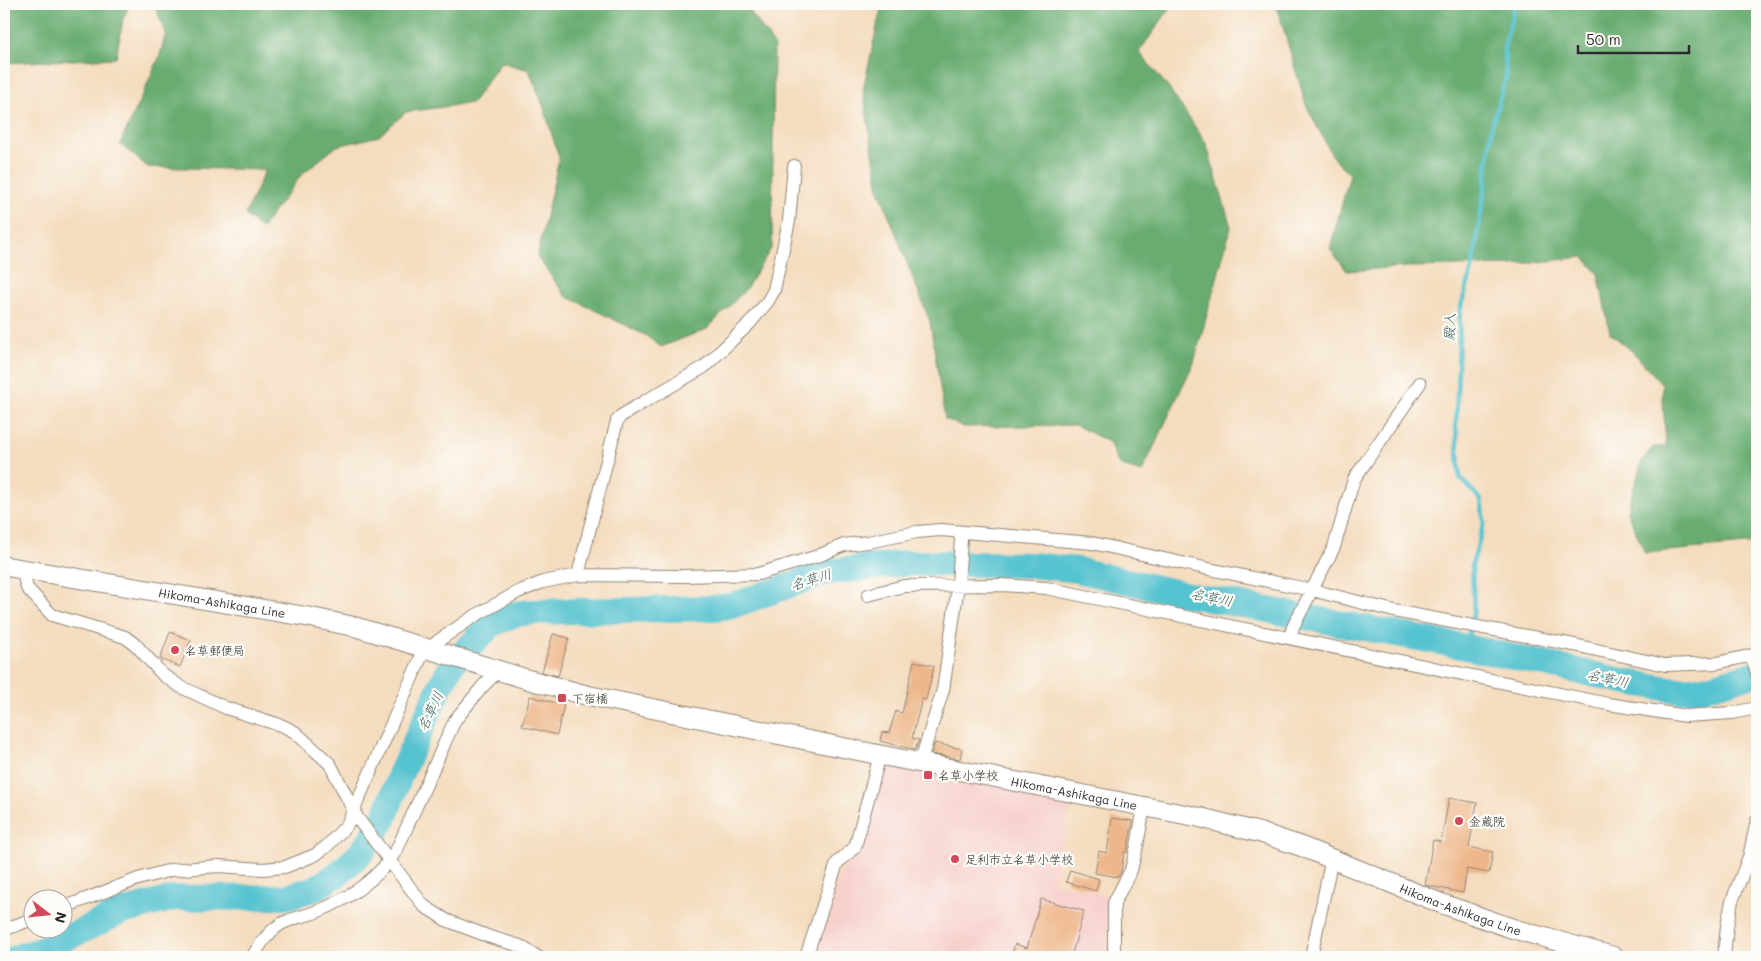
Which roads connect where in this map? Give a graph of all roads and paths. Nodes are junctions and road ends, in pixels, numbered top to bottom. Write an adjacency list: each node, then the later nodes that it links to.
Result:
1 (794, 166): 5 (street)
2 (1420, 383): 8 (street)
3 (960, 535): 5 (street); 6 (street); 8 (street)
4 (13, 568): 10 (main road, Hikoma-Ashikaga Line); 18 (street)
5 (578, 575): 10 (street)
6 (958, 582): 7 (street); 9 (street); 16 (street)
7 (868, 595)
8 (1310, 595): 9 (street); 11 (street)
9 (1292, 633): 14 (street)
10 (433, 651): 12 (main road); 18 (street)
11 (1754, 657): 13 (street)
12 (494, 669): 15 (main road, Hikoma-Ashikaga Line); 20 (street)
13 (1757, 674)
14 (1757, 708)
15 (880, 755): 16 (main road, Hikoma-Ashikaga Line); 27 (street)
16 (920, 763): 17 (main road, Hikoma-Ashikaga Line)
17 (1144, 807): 21 (main road, Hikoma-Ashikaga Line); 28 (street)
18 (356, 815): 20 (street); 22 (street)
19 (1757, 821): 31 (street)
20 (387, 855): 25 (street); 26 (street)
21 (1332, 858): 29 (street); 30 (main road, Hikoma-Ashikaga Line)
22 (72, 904)
23 (22, 923): 24 (street)
24 (4, 930)
25 (252, 957)
26 (538, 957)
27 (806, 957)
28 (1114, 957)
29 (1311, 957)
30 (1615, 957)
31 (1724, 957)

